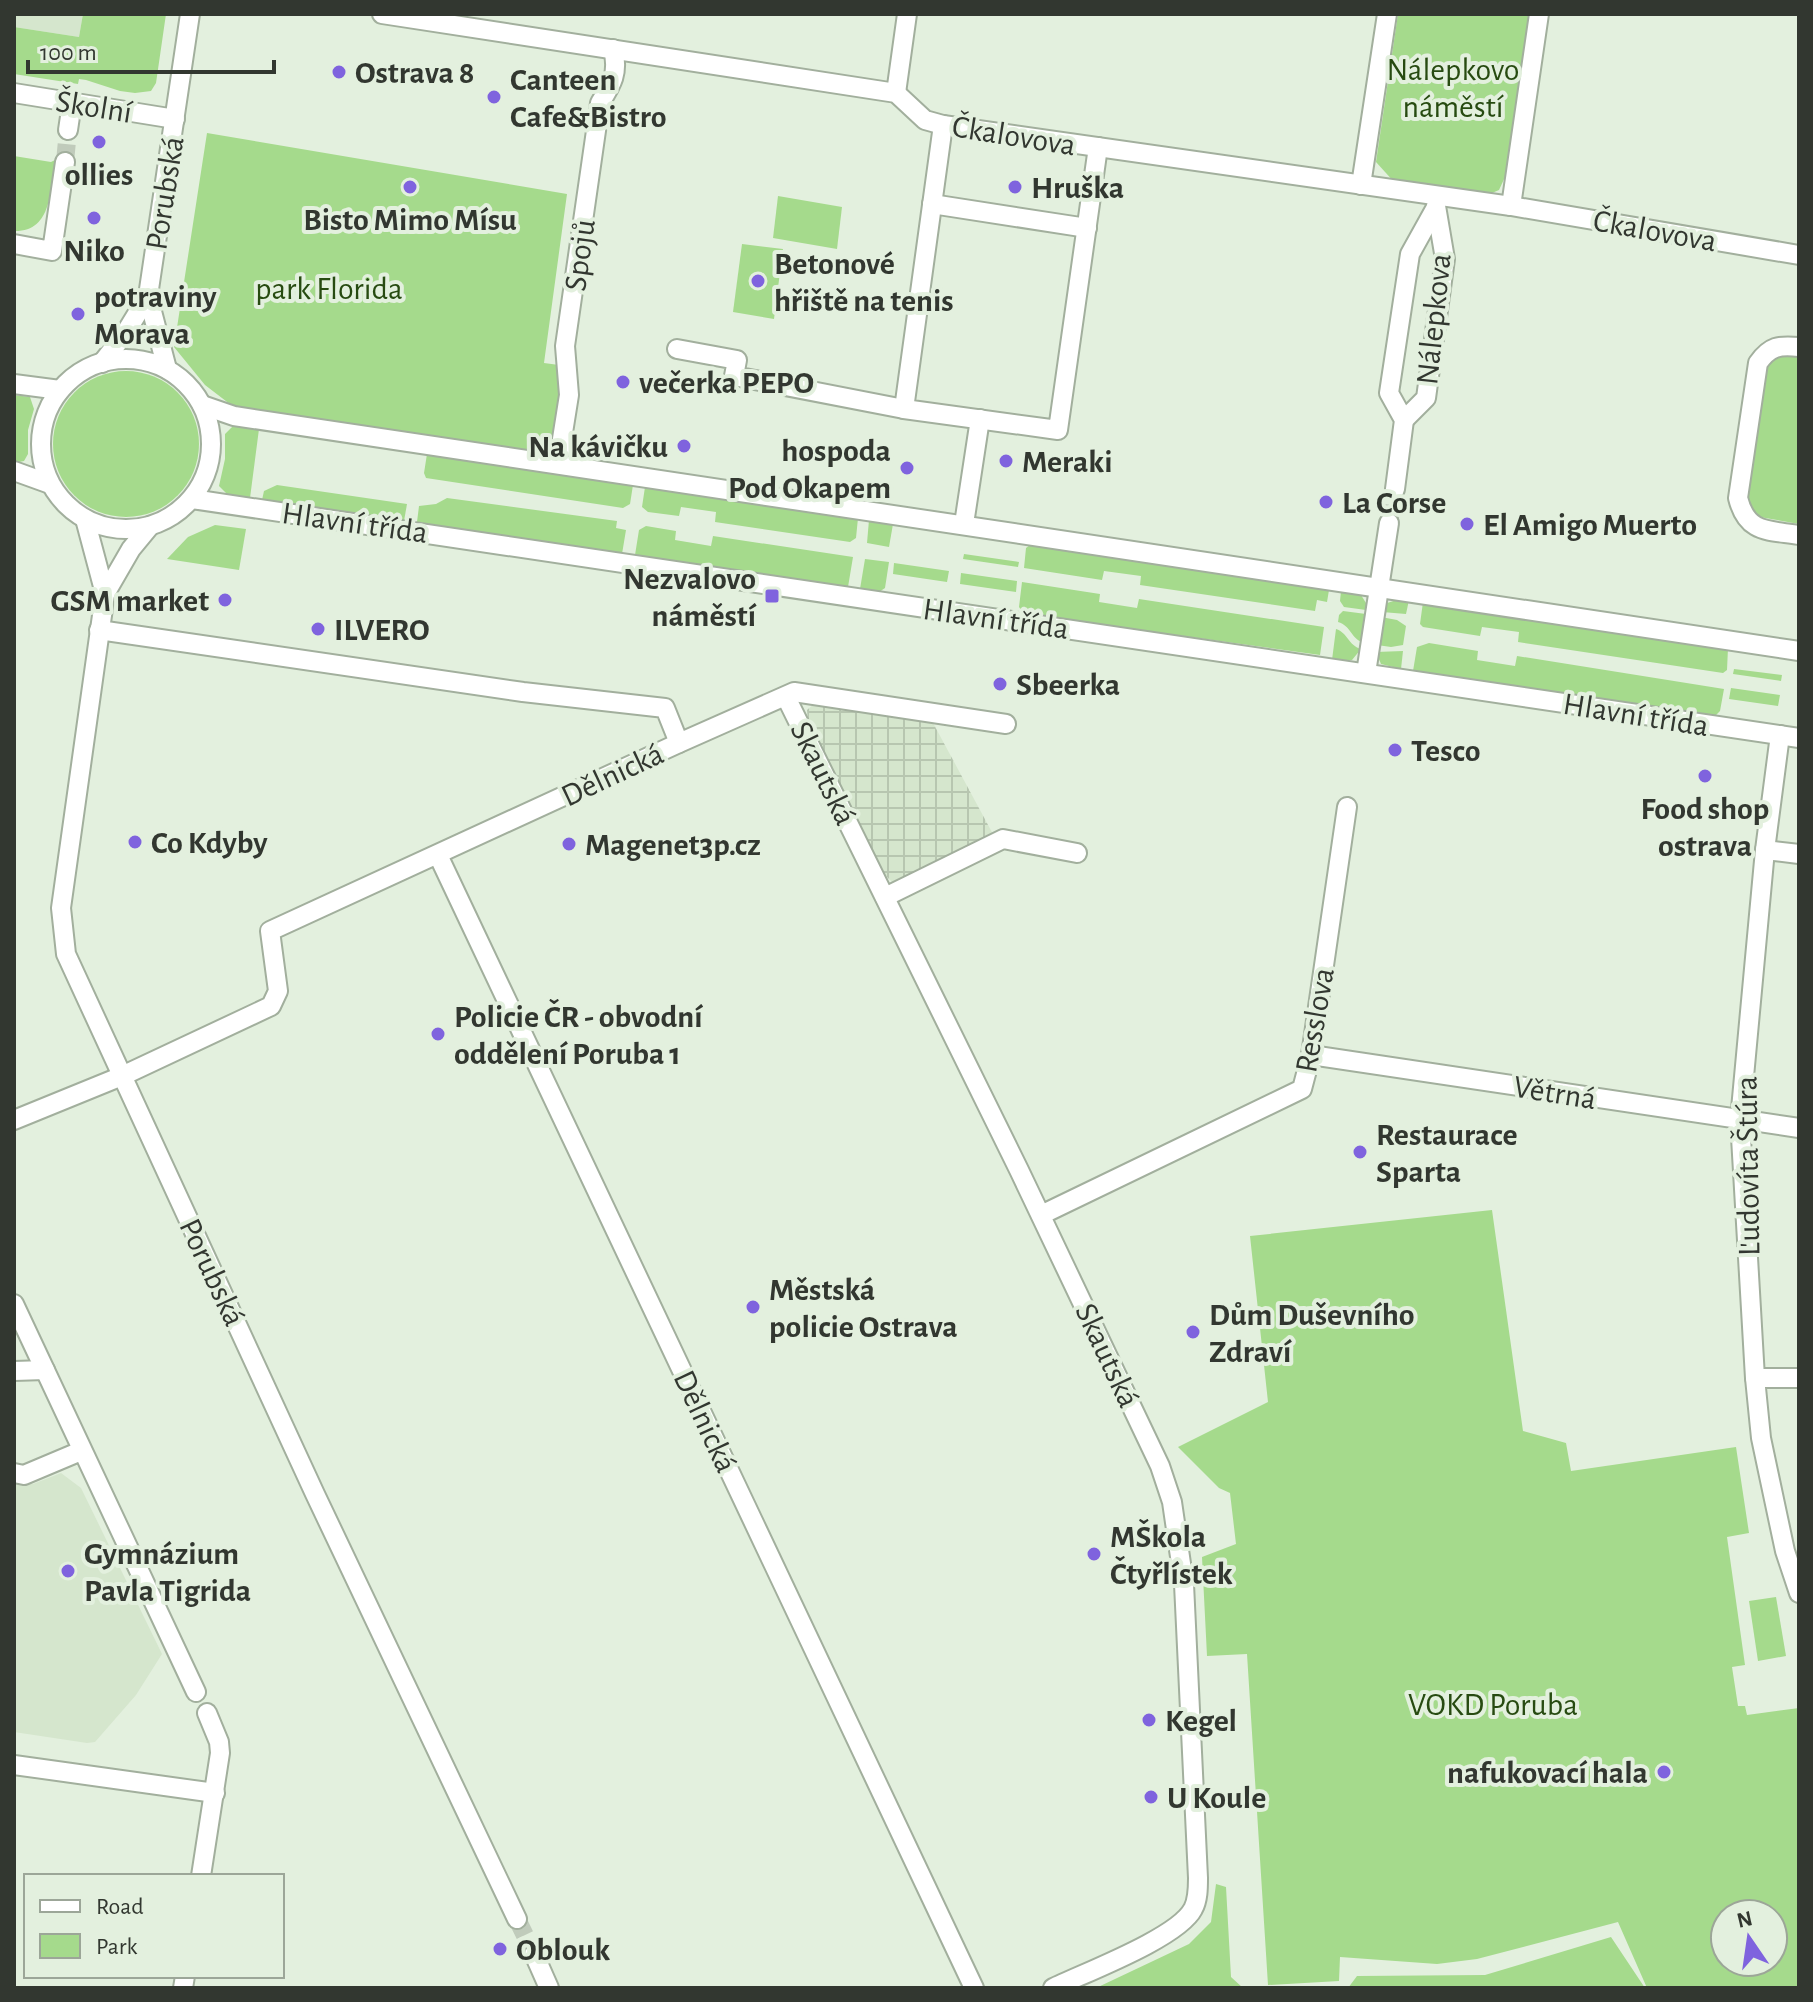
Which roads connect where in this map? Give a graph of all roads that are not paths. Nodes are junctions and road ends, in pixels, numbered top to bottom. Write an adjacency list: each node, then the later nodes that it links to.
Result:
1 (190, 14): 10 (street, Porubská)
2 (382, 14): 6 (street)
3 (907, 14): 8 (street)
4 (1387, 14): 15 (street)
5 (1539, 14): 18 (street)
6 (613, 49): 8 (street); 33 (street, Spojů)
7 (14, 93): 9 (street, Školní)
8 (896, 93): 11 (street, Čkalovova)
9 (72, 103): 10 (street, Školní); 12 (street)
10 (175, 119): 22 (street, Porubská)
11 (943, 125): 13 (street, Čkalovova); 17 (street)
12 (68, 130)
13 (1098, 147): 15 (street, Čkalovova); 19 (street)
14 (65, 162): 20 (street)
15 (1361, 185): 16 (street, Čkalovova)
16 (1436, 202): 18 (street, Čkalovova); 32 (street, Nálepkova); 32 (street, Nálepkova)
17 (932, 204): 19 (street); 30 (street)
18 (1511, 206): 21 (street, Čkalovova)
19 (1087, 228): 31 (street)
20 (14, 244)
21 (1799, 255)
22 (148, 296): 25 (street); 26 (street, Porubská)
23 (1799, 347): 42 (street)
24 (677, 349): 30 (street)
25 (102, 363): 26 (street); 28 (street)
26 (167, 369): 29 (street)
27 (14, 384): 28 (street)
28 (60, 390): 35 (street)
29 (202, 405): 33 (street); 37 (street)
30 (904, 409): 31 (street)
31 (980, 419): 40 (street)
32 (1404, 420): 36 (street, Nálepkova)
33 (558, 464): 40 (street)
34 (14, 471): 35 (street)
35 (50, 484): 38 (street)
36 (1395, 489)
37 (192, 499): 41 (street); 47 (street, Hlavní třída)
38 (85, 519): 41 (street); 44 (street, Porubská)
39 (1389, 523): 43 (street)
40 (964, 524): 43 (street)
41 (150, 526): 44 (street, Porubská)
42 (1799, 535)
43 (1378, 587): 46 (street); 47 (street)
44 (105, 594): 45 (street, Porubská)
45 (99, 630): 52 (street); 60 (street, Porubská)
46 (1799, 651)
47 (1366, 673): 50 (street, Hlavní třída)
48 (786, 697): 49 (street); 52 (street, Dělnická); 58 (street, Skautská)
49 (1006, 724)
50 (1780, 735): 51 (street, Hlavní třída); 54 (street, Ľudovíta Štúra)
51 (1799, 738)
52 (679, 743): 57 (street, Dělnická)
53 (1347, 807): 59 (street, Resslova)
54 (1765, 850): 56 (street); 62 (street, Ľudovíta Štúra)
55 (1077, 853): 58 (street)
56 (1799, 854)
57 (438, 855): 60 (street, Dělnická); 82 (street, Dělnická)
58 (885, 897): 64 (street, Skautská)
59 (1311, 1055): 62 (street, Větrná); 64 (street, Resslova)
60 (122, 1076): 61 (street); 79 (street, Porubská)
61 (14, 1120)
62 (1740, 1120): 63 (street, Větrná); 68 (street, Ľudovíta Štúra)
63 (1799, 1128)
64 (1041, 1215): 83 (street, Skautská)
65 (14, 1304): 66 (street)
66 (45, 1370): 67 (street); 70 (street)
67 (14, 1371)
68 (1755, 1378): 69 (street); 72 (street, Ľudovíta Štúra)
69 (1799, 1378)
70 (81, 1451): 71 (street); 74 (street)
71 (14, 1473)
72 (1792, 1551): 73 (street, Ľudovíta Štúra)
73 (1799, 1593)
74 (196, 1692)
75 (207, 1713): 77 (street)
76 (14, 1765): 77 (street)
77 (215, 1793): 78 (street)
78 (201, 1874)
79 (517, 1919)
80 (534, 1954): 81 (street)
81 (549, 1988)
82 (974, 1988)
83 (1053, 1988)

